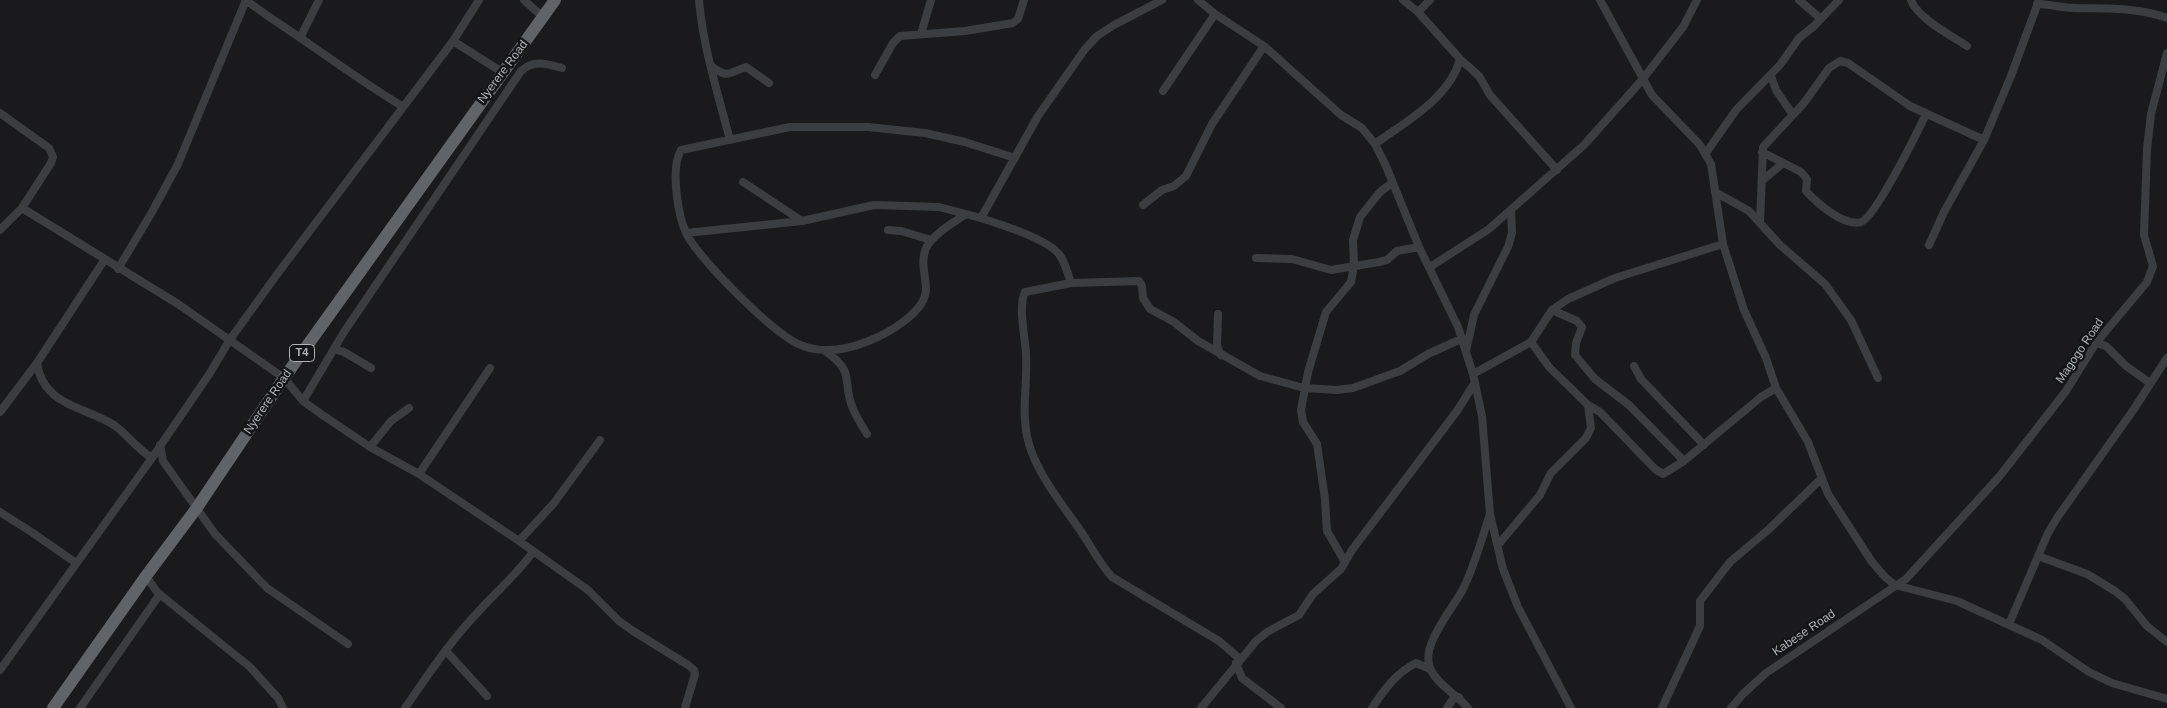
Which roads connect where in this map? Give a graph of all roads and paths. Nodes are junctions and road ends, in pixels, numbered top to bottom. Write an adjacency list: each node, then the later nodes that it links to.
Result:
1 (246, 0): 25 (street); 73 (street)
2 (319, 0): 25 (street)
3 (479, 0): 26 (street)
4 (524, 0): 21 (street)
5 (556, 0): 21 (highway, Nyerere Road / T4)
6 (699, 0): 31 (street)
7 (931, 0): 24 (street)
8 (1024, 0): 24 (street)
9 (1162, 0): 48 (street)
10 (1198, 0): 20 (street)
11 (1403, 0): 19 (street)
12 (1430, 0): 19 (street)
13 (1600, 0): 36 (street)
14 (1697, 0): 36 (street)
15 (1799, 0): 23 (street)
16 (1839, 0): 23 (street)
17 (1911, 0): 28 (street)
18 (2038, 2): 22 (street); 44 (street)
19 (1418, 12): 30 (street)
20 (1215, 14): 27 (street); 38 (street)
21 (544, 18): 33 (highway, Nyerere Road / T4)
22 (2167, 18)
23 (1821, 19): 35 (street)
24 (922, 34): 34 (street)
25 (300, 38): 39 (street)
26 (452, 41): 33 (street); 39 (street)
27 (1264, 46): 45 (street); 55 (street)
28 (1968, 46)
29 (2167, 53): 80 (street, Magogo Road)
30 (1460, 59): 45 (street); 50 (street)
31 (711, 66): 37 (street); 43 (street)
32 (562, 68): 81 (street)
33 (502, 72): 91 (highway, Nyerere Road / T4)
34 (875, 76)
35 (1771, 76): 42 (street); 47 (street)
36 (1642, 80): 47 (street); 50 (street)
37 (769, 83)
38 (1163, 91)
39 (402, 106): 78 (street)
40 (0, 112): 56 (street)
41 (1926, 114): 42 (street); 44 (street); 49 (street)
42 (1793, 115): 46 (street)
43 (730, 140): 48 (street); 64 (street)
44 (1984, 140): 67 (street)
45 (1375, 144): 53 (street)
46 (1762, 152): 49 (street); 51 (street)
47 (1706, 153): 54 (street)
48 (1015, 158): 59 (street)
49 (1783, 163): 51 (street)
50 (1557, 170): 57 (street)
51 (1763, 180): 61 (street)
52 (743, 182): 60 (street)
53 (1392, 183): 68 (street); 71 (street)
54 (1715, 192): 61 (street); 66 (street)
55 (1144, 205)
56 (22, 208): 62 (street); 70 (street)
57 (1511, 210): 72 (street); 83 (street)
58 (966, 214): 59 (street); 60 (street); 65 (street)
59 (980, 218): 74 (street)
60 (802, 221): 64 (street)
61 (1760, 223): 92 (street)
62 (0, 230)
63 (888, 230): 65 (street)
64 (686, 233): 82 (street)
65 (931, 240): 82 (street)
66 (1723, 244): 75 (street); 96 (street)
67 (1929, 245)
68 (1419, 247): 71 (street); 72 (street)
69 (1256, 258): 71 (street)
70 (104, 259): 73 (street); 86 (street)
71 (1354, 266): 95 (street)
72 (1430, 267): 77 (street)
73 (118, 269): 78 (street)
74 (1071, 283): 84 (street); 126 (street)
75 (1552, 310): 79 (street); 107 (street)
76 (1218, 314): 84 (street)
77 (1461, 339): 83 (street); 95 (street)
78 (229, 341): 91 (street); 103 (street)
79 (1531, 342): 90 (street); 98 (street)
80 (2096, 343): 93 (street); 120 (street, Magogo Road)
81 (334, 349): 88 (street); 97 (street)
82 (825, 351): 101 (street)
83 (1466, 354): 90 (street)
84 (1221, 355): 95 (street)
85 (2167, 358): 93 (street)
86 (37, 363): 100 (street); 106 (street)
87 (1634, 366): 104 (street)
88 (371, 368)
89 (490, 368): 108 (street)
90 (1473, 374): 94 (street)
91 (284, 378): 97 (street); 110 (highway, Nyerere Road / T4)
92 (1878, 378)
93 (2150, 383): 116 (street)
94 (1474, 384): 112 (street); 117 (street)
95 (1304, 388): 117 (street)
96 (1776, 388): 104 (street); 109 (street)
97 (302, 400): 105 (street)
98 (1588, 406): 107 (street); 114 (street)
99 (408, 408): 105 (street)
100 (0, 412)
101 (867, 434)
102 (600, 440): 113 (street)
103 (160, 445): 106 (street); 110 (street)
104 (1704, 445): 107 (street)
105 (370, 447): 108 (street)
106 (152, 458): 118 (street)
107 (1684, 461)
108 (418, 474): 113 (street)
109 (1822, 478): 120 (street); 143 (street)
110 (196, 509): 119 (highway, Nyerere Road / T4); 124 (street)
111 (0, 512): 118 (street)
112 (1490, 514): 114 (street); 127 (street)
113 (519, 541): 115 (street)
114 (1498, 545): 142 (street)
115 (533, 552): 125 (street); 136 (street)
116 (2038, 556): 122 (street); 123 (street)
117 (1345, 562): 126 (street)
118 (76, 563): 128 (street)
119 (146, 576): 121 (street); 132 (highway, Nyerere Road / T4)
120 (1895, 585): 122 (street); 144 (street, Kabese Road)
121 (160, 594): 133 (street); 134 (street)
122 (2009, 624): 131 (street)
123 (2167, 642)
124 (348, 644)
125 (446, 651): 129 (street); 135 (street)
126 (1238, 661): 137 (street); 138 (street)
127 (1430, 669): 130 (street); 139 (street)
128 (0, 670)
129 (487, 696)
130 (1459, 697): 140 (street); 141 (street)
131 (2167, 699)
132 (53, 708)
133 (80, 708)
134 (283, 708)
135 (405, 708)
136 (685, 708)
137 (1201, 708)
138 (1281, 708)
139 (1372, 708)
140 (1447, 708)
141 (1468, 708)
142 (1571, 708)
143 (1662, 708)
144 (1731, 708)

